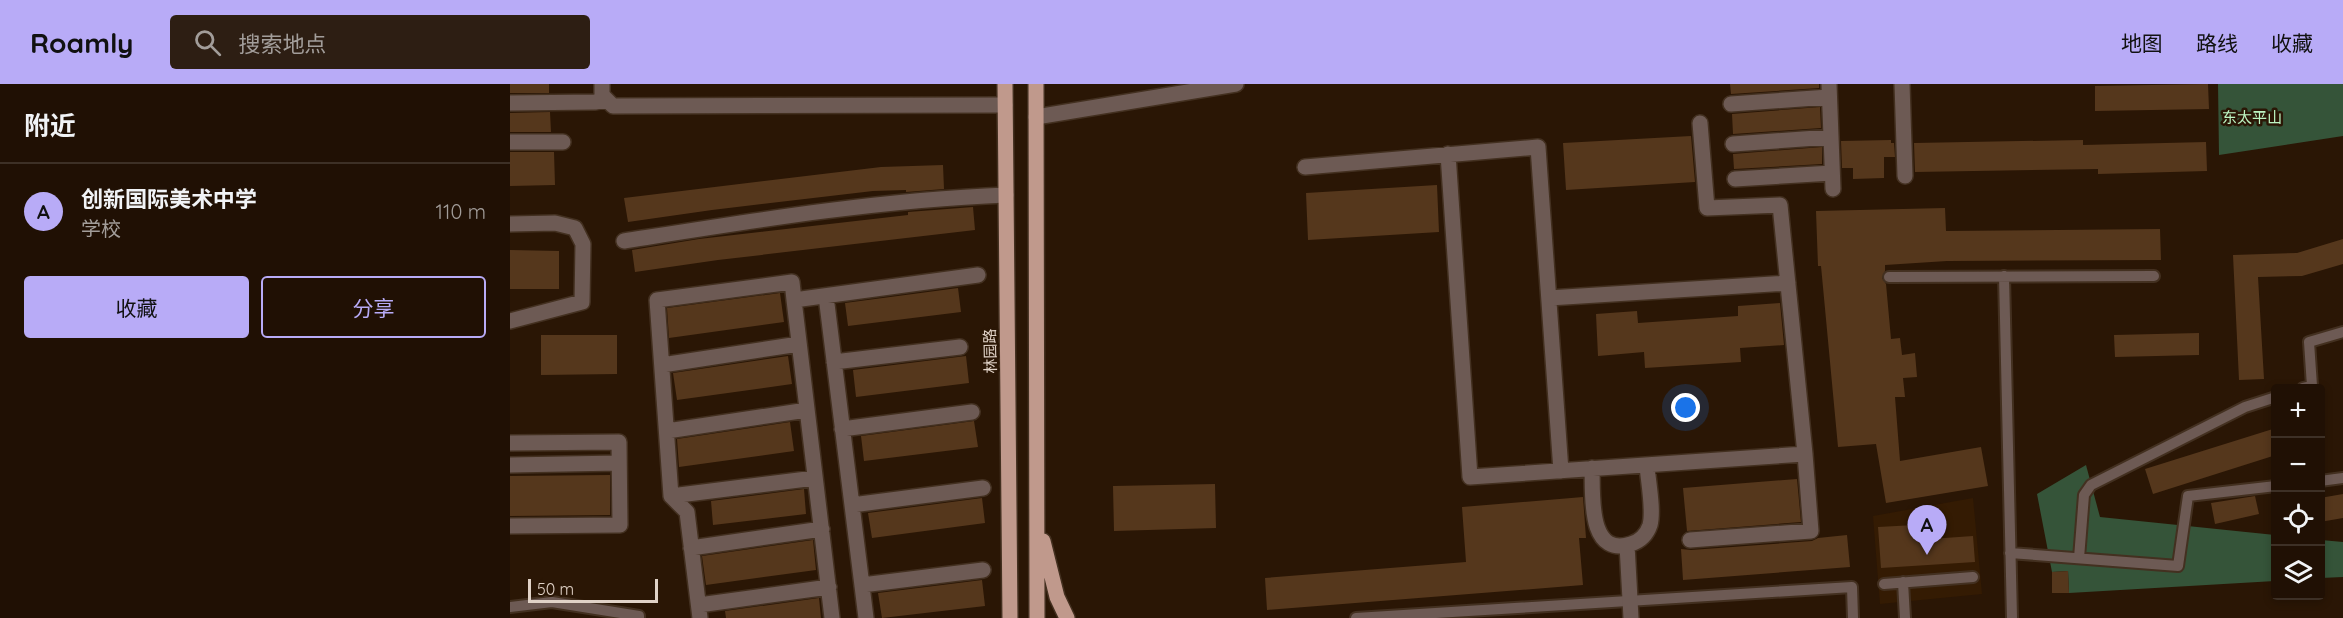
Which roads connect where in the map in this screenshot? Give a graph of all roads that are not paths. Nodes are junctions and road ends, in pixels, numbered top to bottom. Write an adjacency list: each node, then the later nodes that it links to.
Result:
1 (602, 84): 7 (street)
2 (1005, 84): 10 (main road, 林园路)
3 (1036, 84): 11 (main road)
4 (1236, 84): 11 (street)
5 (1902, 84): 20 (street)
6 (1829, 91): 9 (street); 13 (street)
7 (606, 100): 8 (street); 10 (street)
8 (510, 103)
9 (1731, 104)
10 (1005, 105): 23 (main road, 林园路)
11 (1036, 117): 60 (main road)
12 (1700, 123): 30 (street)
13 (1831, 137): 16 (street); 19 (street)
14 (510, 142): 15 (street)
15 (563, 142)
16 (1732, 144)
17 (1448, 154): 18 (street); 32 (street); 52 (street)
18 (1305, 167)
19 (1832, 173): 21 (street); 22 (street)
20 (1905, 176)
21 (1735, 179)
22 (1833, 189)
23 (1006, 195): 25 (street); 80 (main road, 林园路)
24 (510, 225): 34 (street)
25 (624, 241)
26 (978, 275): 31 (street)
27 (2004, 276): 28 (lane); 29 (lane); 66 (lane)
28 (2154, 276)
29 (1889, 277)
30 (1788, 283): 32 (street); 47 (street)
31 (826, 296): 33 (street); 38 (street)
32 (1549, 298): 52 (street)
33 (794, 300): 36 (street); 39 (street)
34 (510, 321)
35 (2343, 332): 40 (lane)
36 (799, 344): 39 (street); 42 (street)
37 (960, 347): 38 (street)
38 (834, 362): 44 (street)
39 (662, 365): 45 (street)
40 (2312, 384)
41 (2271, 399): 67 (lane)
42 (807, 410): 45 (street); 53 (street)
43 (972, 412): 44 (street)
44 (842, 429): 59 (street)
45 (667, 431): 58 (street)
46 (510, 442): 48 (street)
47 (1804, 454): 50 (street); 63 (street)
48 (619, 463): 49 (street); 61 (street)
49 (510, 465)
50 (1647, 465): 51 (street); 64 (street)
51 (1592, 468): 52 (street); 64 (street)
52 (1561, 471)
53 (815, 478): 58 (street); 62 (street)
54 (2343, 478): 55 (lane)
55 (2325, 480)
56 (2271, 487): 67 (lane)
57 (983, 489): 59 (street)
58 (671, 496): 65 (street)
59 (852, 505): 72 (street)
60 (1038, 521): 81 (main road); 82 (main road)
61 (510, 526)
62 (822, 529): 65 (street); 73 (street)
63 (1690, 540)
64 (1627, 545): 74 (street)
65 (691, 548): 76 (street)
66 (2010, 553): 67 (lane); 87 (lane)
67 (2079, 558)
68 (983, 570): 72 (street)
69 (1973, 577): 70 (lane)
70 (1903, 582): 71 (lane); 86 (lane)
71 (1884, 584)
72 (862, 585): 79 (street)
73 (829, 587): 76 (street); 78 (street)
74 (1629, 601): 83 (lane); 84 (street); 85 (lane)
75 (510, 607): 77 (lane)
76 (699, 611)
77 (639, 618)
78 (832, 618)
79 (866, 618)
80 (1010, 618)
81 (1037, 618)
82 (1067, 618)
83 (1356, 618)
84 (1631, 618)
85 (1854, 618)
86 (1905, 618)
87 (2012, 618)

